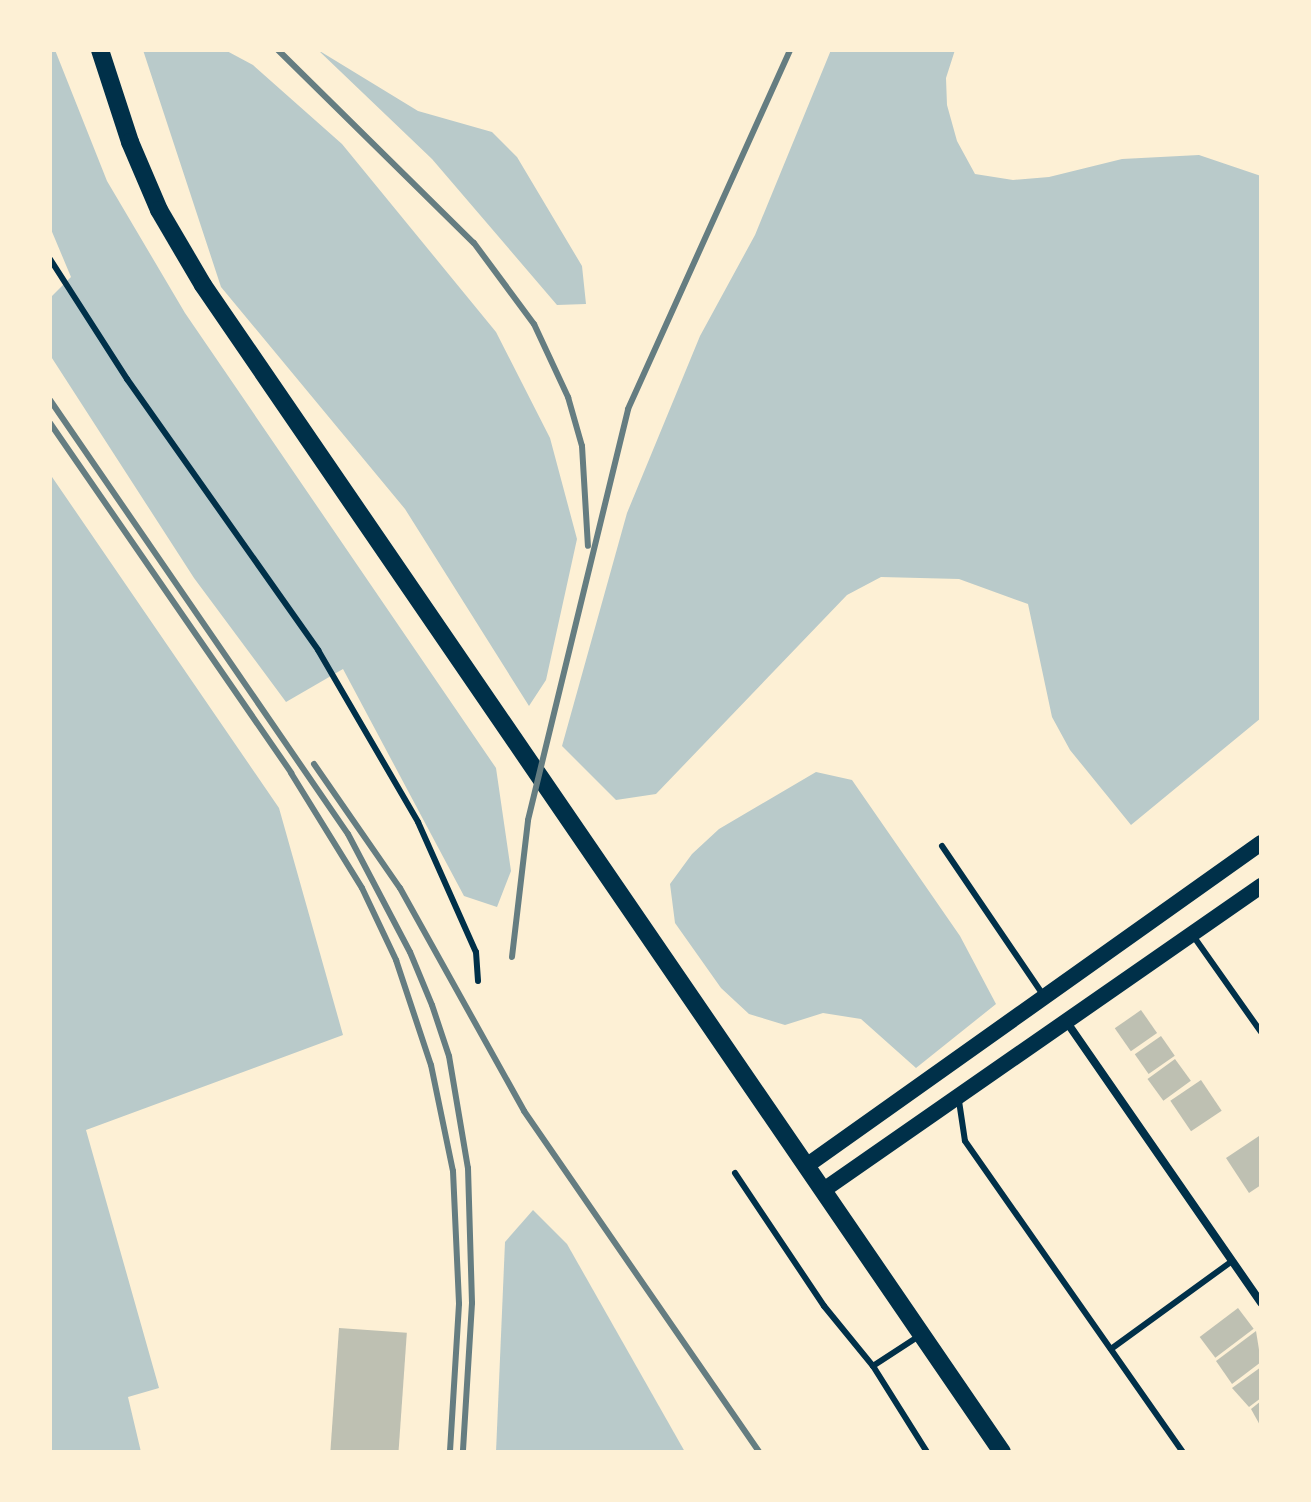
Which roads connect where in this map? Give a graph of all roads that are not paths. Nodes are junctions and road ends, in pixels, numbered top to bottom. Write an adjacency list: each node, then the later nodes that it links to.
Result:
1 (100, 50): 12 (main road)
2 (50, 259): 7 (lane)
3 (1261, 843): 8 (main road)
4 (942, 846): 8 (lane)
5 (1261, 886): 6 (main road)
6 (1191, 933): 9 (main road); 10 (lane)
7 (478, 981)
8 (1046, 999): 12 (main road)
9 (1066, 1020): 11 (main road); 15 (street)
10 (1261, 1032)
11 (958, 1095): 14 (main road); 18 (lane)
12 (809, 1164): 14 (main road)
13 (735, 1173): 19 (lane)
14 (825, 1189): 17 (main road)
15 (1232, 1261): 16 (street); 18 (lane)
16 (1261, 1303)
17 (922, 1334): 19 (lane); 21 (main road)
18 (1111, 1349): 22 (lane)
19 (873, 1366): 20 (lane)
20 (927, 1452)
21 (1002, 1452)
22 (1183, 1452)

